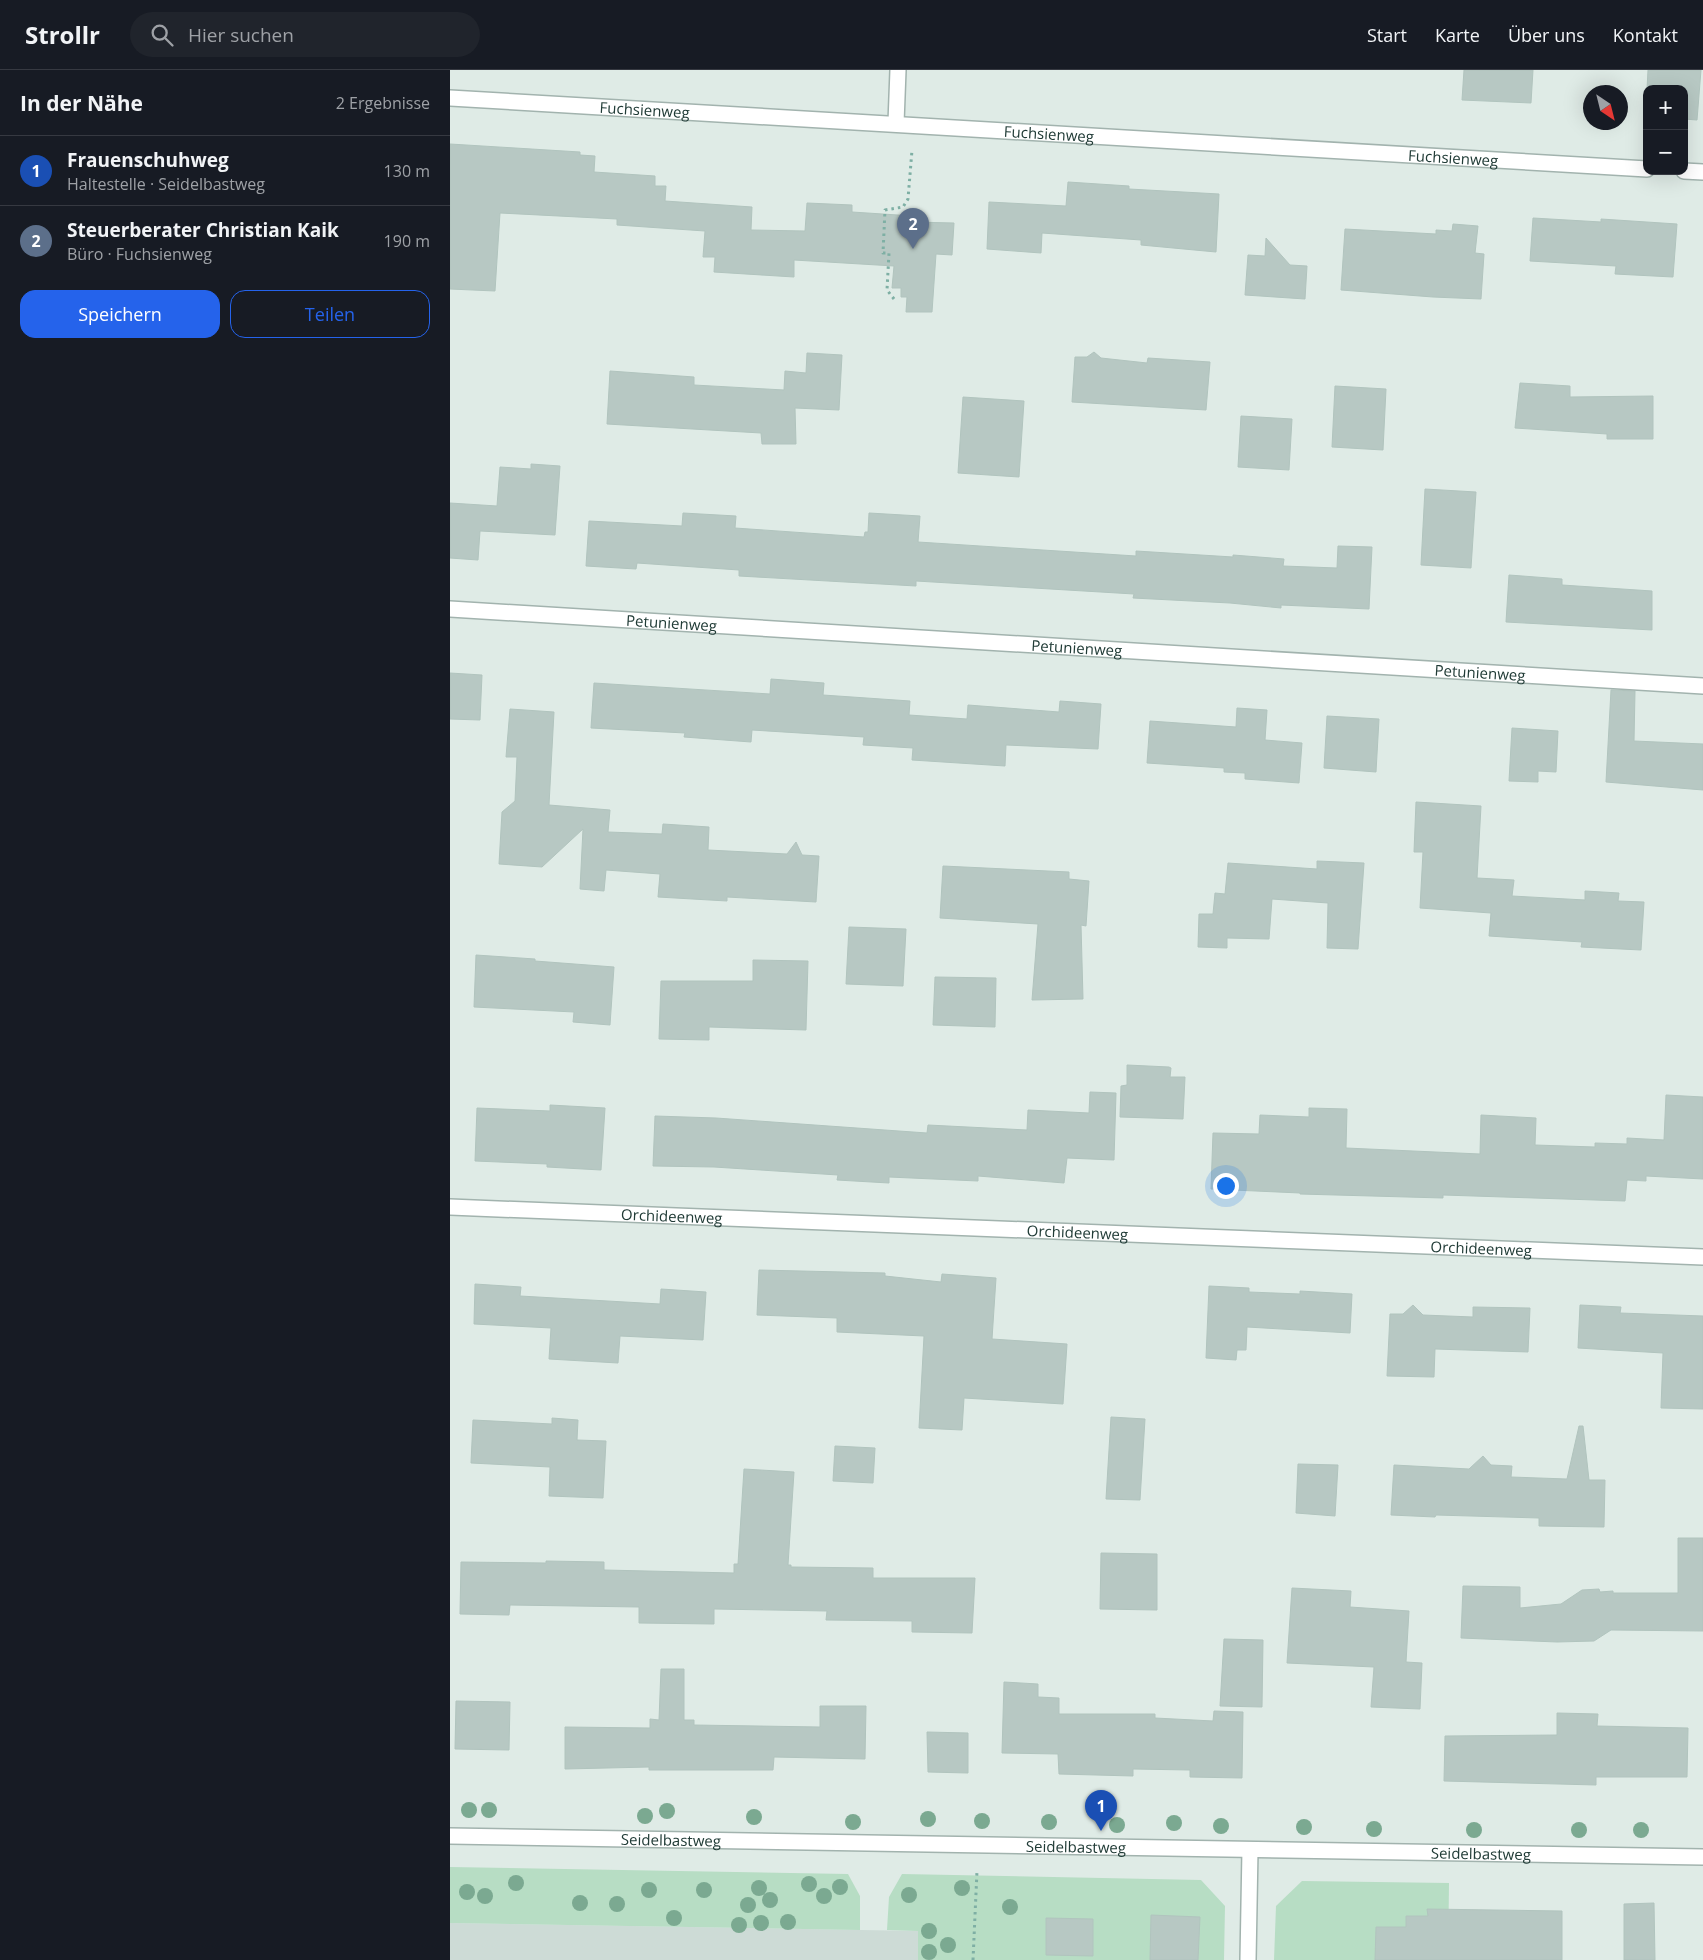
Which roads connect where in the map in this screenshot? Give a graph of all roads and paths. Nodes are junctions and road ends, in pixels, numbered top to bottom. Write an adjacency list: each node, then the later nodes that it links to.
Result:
1 (898, 70): 3 (street)
2 (450, 98): 3 (street, Fuchsienweg)
3 (896, 123): 5 (street, Fuchsienweg)
4 (913, 146): 8 (path)
5 (1643, 169)
6 (1688, 171): 7 (street)
7 (1703, 172)
8 (894, 299)
9 (450, 608): 10 (street, Petunienweg)
10 (1703, 686)
11 (450, 1207): 12 (street, Orchideenweg)
12 (1703, 1257)
13 (450, 1836): 14 (street, Seidelbastweg)
14 (1250, 1850): 15 (street, Seidelbastweg); 18 (street)
15 (1703, 1857)
16 (977, 1870): 17 (path)
17 (973, 1960)
18 (1248, 1960)

